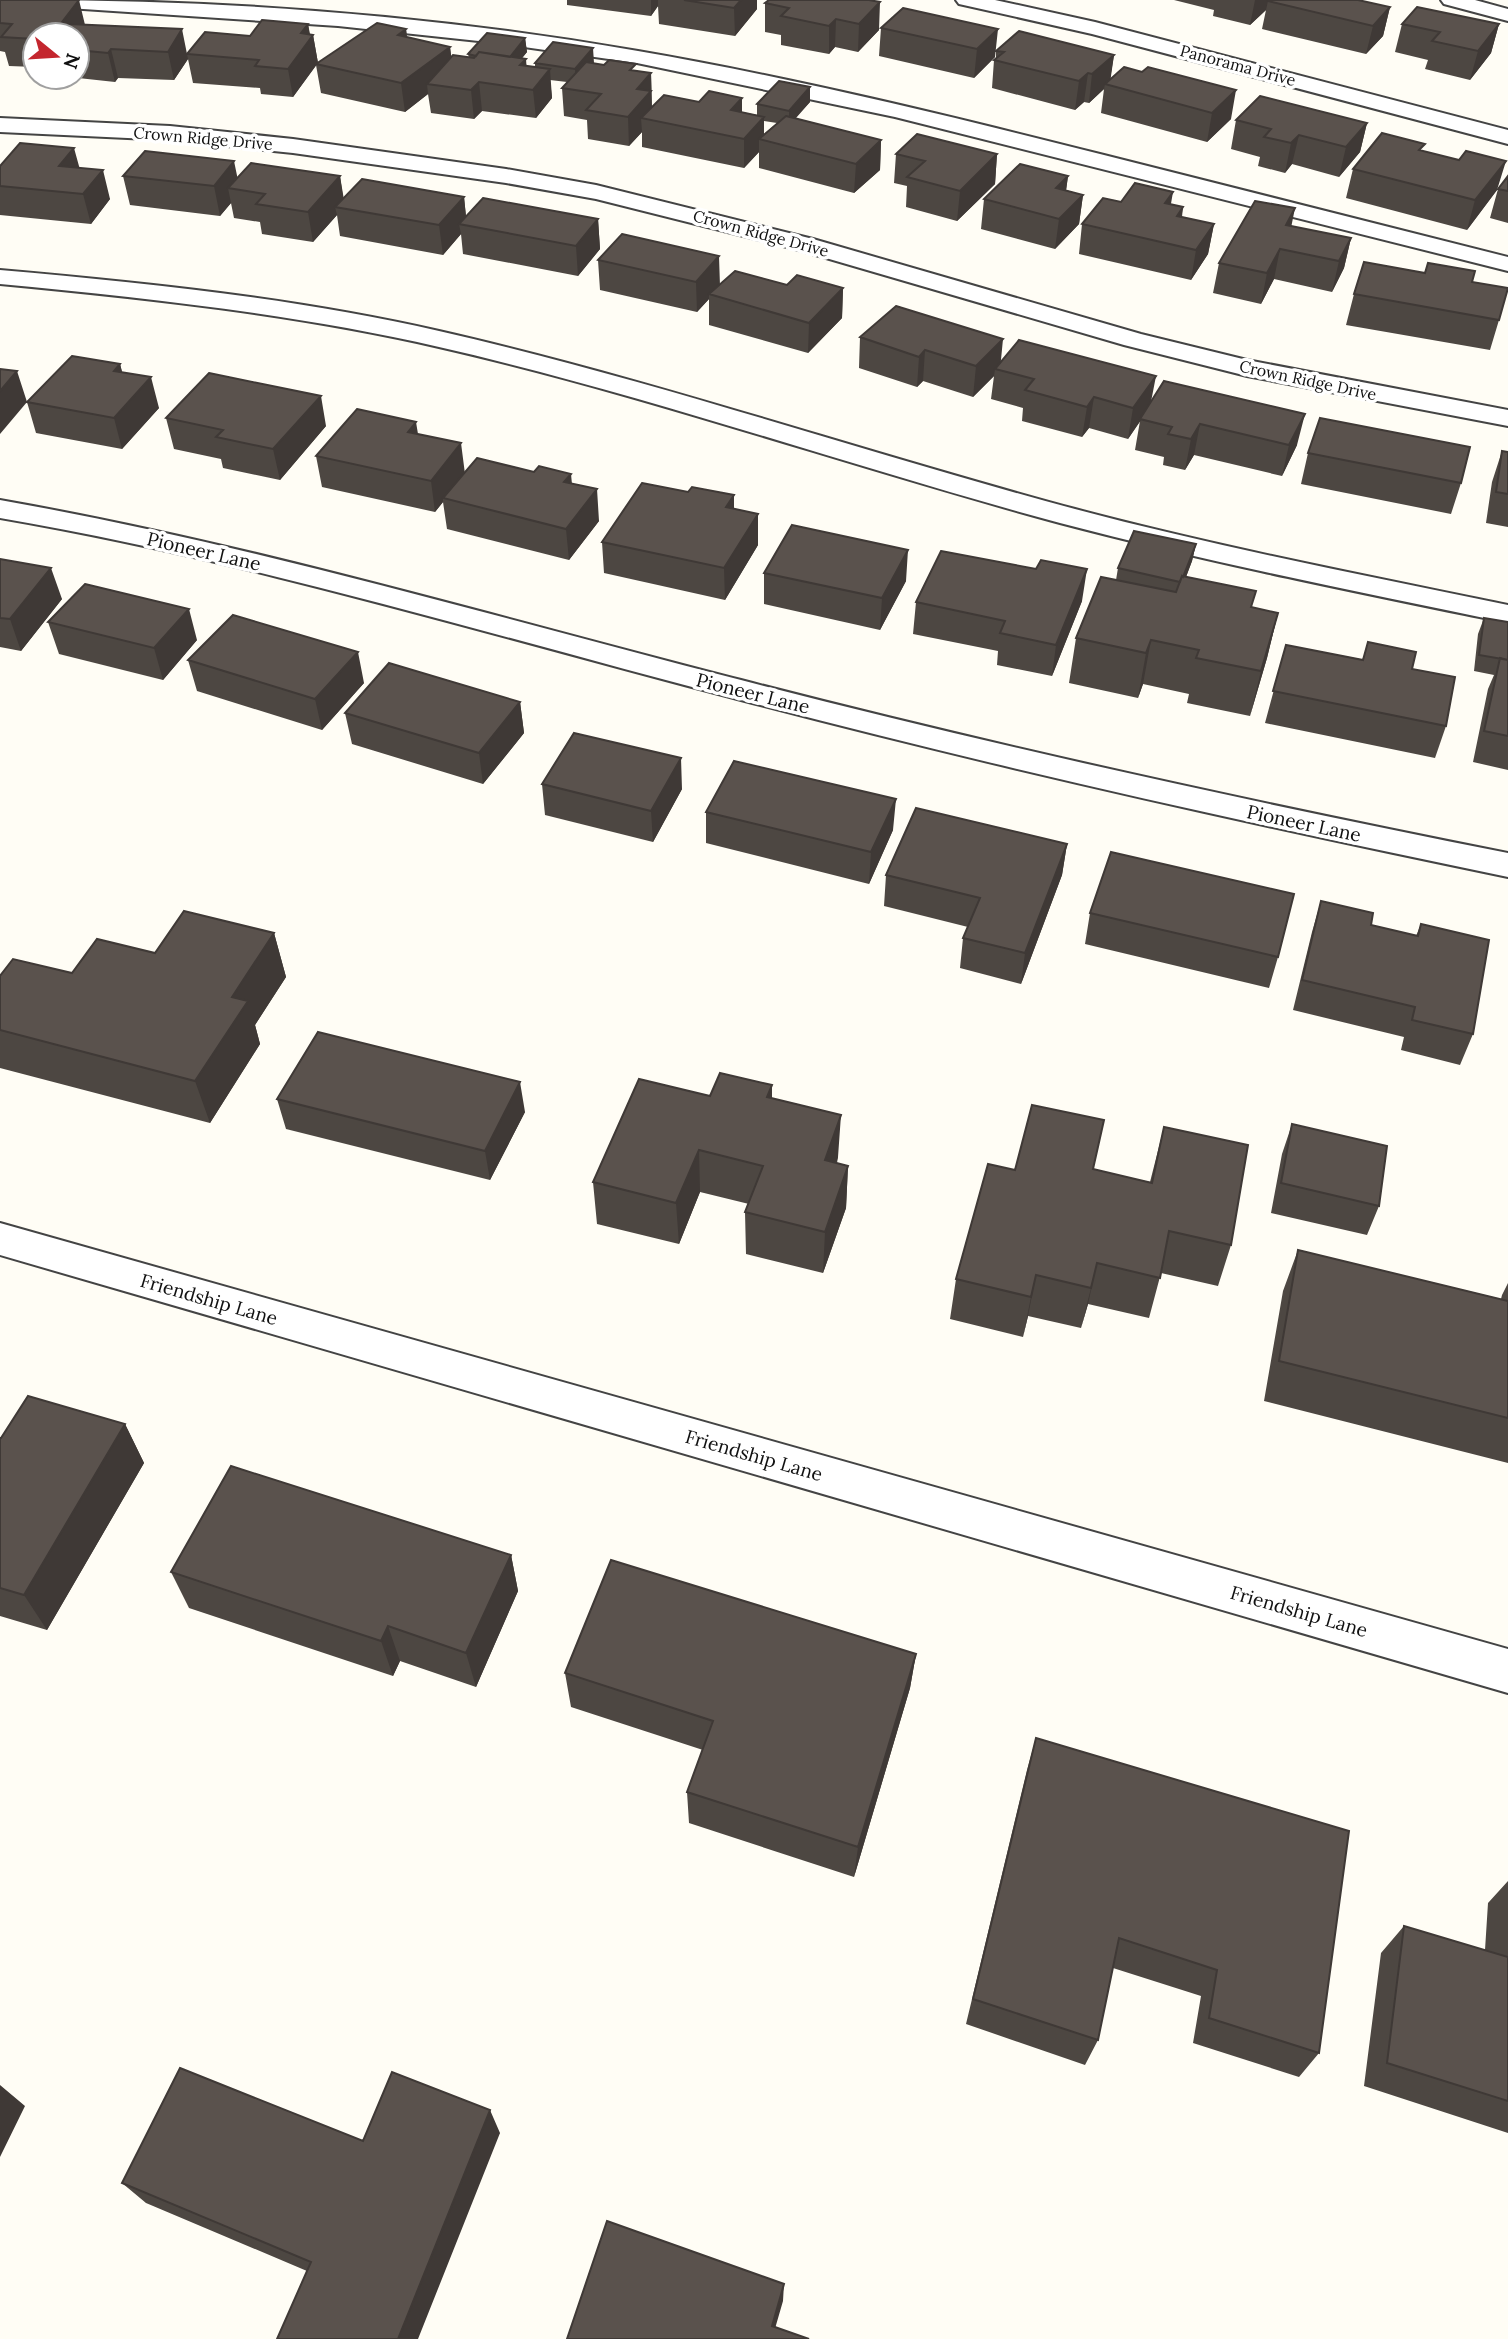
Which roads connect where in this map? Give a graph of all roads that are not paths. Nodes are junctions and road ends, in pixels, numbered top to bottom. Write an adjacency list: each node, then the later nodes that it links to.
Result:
1 (38, 0): 7 (street)
2 (966, 0): 6 (street, Panorama Drive)
3 (1451, 0): 4 (street)
4 (1508, 15)
5 (0, 125): 9 (street, Crown Ridge Drive)
6 (1508, 137)
7 (1508, 264)
8 (0, 277): 11 (street)
9 (1508, 418)
10 (0, 509): 12 (street, Pioneer Lane)
11 (1508, 614)
12 (1508, 865)
13 (0, 1239): 14 (street, Friendship Lane)
14 (1508, 1671)

